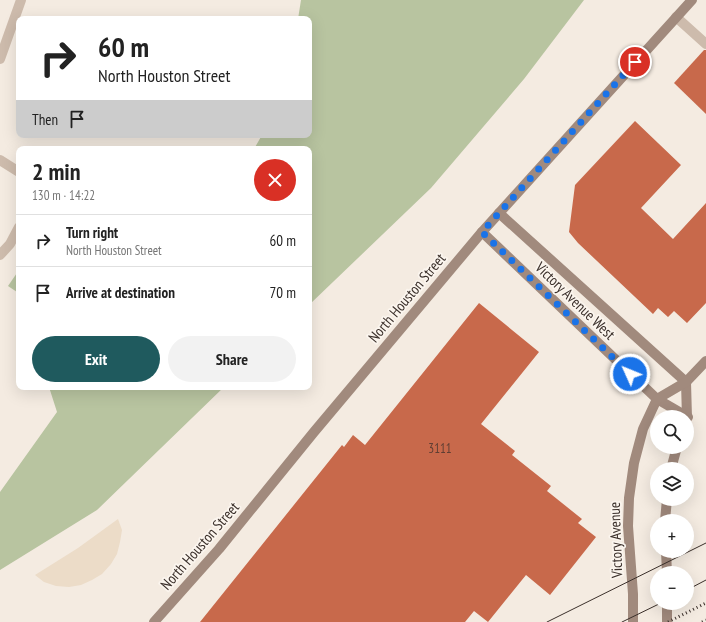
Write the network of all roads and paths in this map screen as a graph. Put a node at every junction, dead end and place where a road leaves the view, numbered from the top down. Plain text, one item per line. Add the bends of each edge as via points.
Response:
1 (20, 0) edge
2 (692, 0) edge
3 (676, 17) junction
4 (706, 44) edge
5 (0, 59) edge
6 (0, 160) edge
7 (16, 170) edge
8 (499, 213) junction
9 (482, 232) junction
10 (16, 233) edge
11 (0, 255) edge
12 (706, 361) edge
13 (686, 382) junction
14 (656, 399) junction
15 (675, 410) edge
16 (687, 410) edge
17 (667, 610) edge
18 (154, 622) edge
19 (633, 622) edge
20 (667, 622) edge

1 - 5 lane
2 - 3 main road, North Houston Street
3 - 4 lane
3 - 8 main road, North Houston Street
6 - 7 lane
8 - 9 main road, North Houston Street
8 - 13 main road, Victory Avenue West
9 - 14 main road, Victory Avenue West
9 - 18 main road, North Houston Street via 219,549
10 - 11 lane
12 - 13 main road
13 - 14 main road
13 - 16 main road
14 - 15 main road, Victory Avenue West
14 - 19 main road, Victory Avenue via 643,429 634,463 629,498
17 - 20 main road

